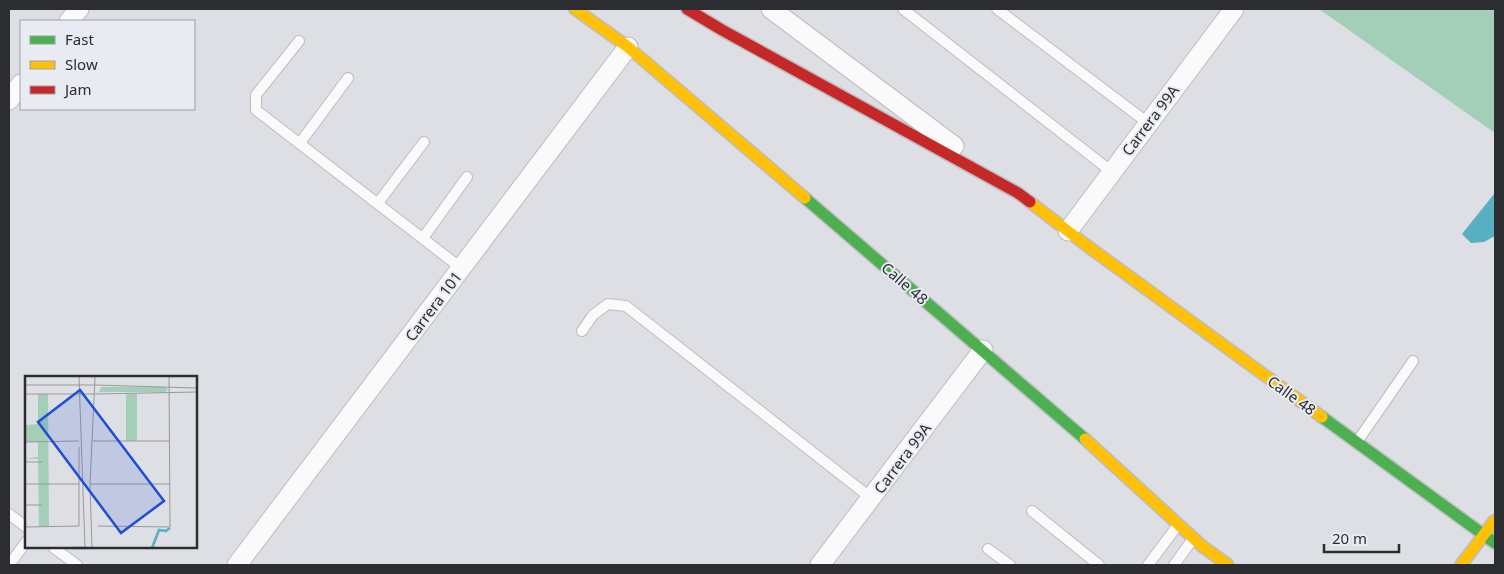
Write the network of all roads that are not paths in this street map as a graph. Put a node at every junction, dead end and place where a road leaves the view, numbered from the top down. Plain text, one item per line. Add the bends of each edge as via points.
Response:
1 (79, 9) edge
2 (575, 9) edge
3 (688, 9) edge
4 (771, 9) edge
5 (903, 9) edge
6 (997, 9) edge
7 (1234, 9) edge
8 (70, 20) edge
9 (298, 41) dead end
10 (628, 46) junction
11 (348, 78) dead end
12 (20, 85) edge
13 (9, 100) edge
14 (1148, 123) junction
15 (424, 142) dead end
16 (300, 143) junction
17 (1112, 172) junction
18 (468, 177) dead end
19 (1018, 193) junction
20 (378, 203) junction
21 (1068, 231) junction
22 (423, 238) junction
23 (461, 268) junction
24 (582, 331) dead end
25 (983, 350) junction
26 (1414, 361) dead end
27 (1357, 442) junction
28 (871, 498) junction
29 (1032, 511) dead end
30 (9, 514) edge
31 (1495, 520) edge
32 (1179, 525) junction
33 (25, 526) edge
34 (1484, 535) junction
35 (1194, 538) junction
36 (25, 543) edge
37 (1495, 543) edge
38 (55, 549) edge
39 (988, 549) dead end
40 (9, 565) edge
41 (77, 565) edge
42 (237, 565) edge
43 (820, 565) edge
44 (1010, 565) edge
45 (1100, 565) edge
46 (1148, 565) edge
47 (1174, 565) edge
48 (1226, 565) edge
49 (1461, 565) edge

1 - 8 street
2 - 10 main road, Calle 48
3 - 19 main road, Calle 48
4 - 19 street, Calle 48
5 - 17 lane
6 - 14 lane
7 - 14 street, Carrera 99A
9 - 16 lane via 256,95 256,110
10 - 23 street, Carrera 101
10 - 25 main road, Calle 48
11 - 16 lane
12 - 13 street
14 - 17 street, Carrera 99A
15 - 20 lane
16 - 20 lane
17 - 21 street, Carrera 99A
18 - 22 lane
19 - 21 main road, Calle 48
20 - 22 lane
21 - 27 main road, Calle 48
22 - 23 lane
23 - 42 street, Carrera 101
24 - 28 lane via 593,315 608,304 626,306
25 - 28 street, Carrera 99A
25 - 32 main road, Calle 48
26 - 27 lane
27 - 34 main road, Calle 48
28 - 43 street, Carrera 99A
29 - 45 lane
30 - 33 lane
31 - 34 main road
32 - 35 main road, Calle 48
32 - 46 lane
34 - 37 main road, Calle 48
34 - 49 main road
35 - 47 lane
35 - 48 main road, Calle 48
36 - 40 lane
38 - 41 lane
39 - 44 lane

